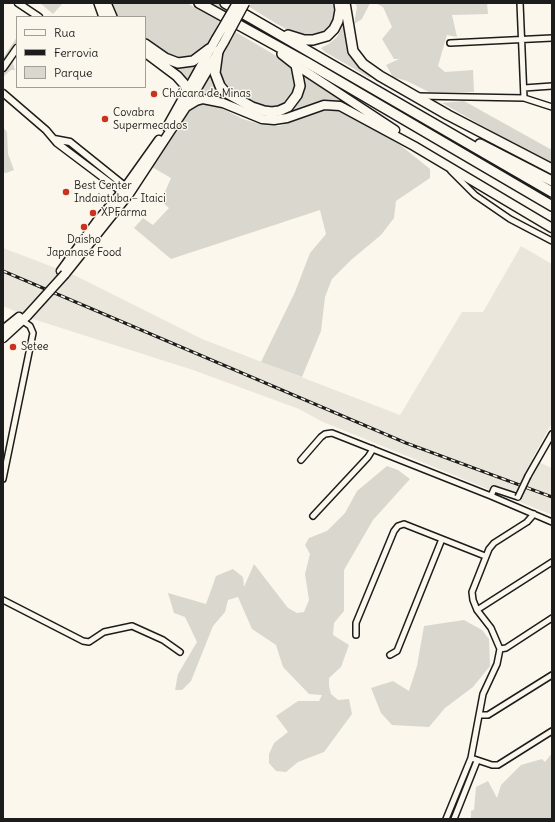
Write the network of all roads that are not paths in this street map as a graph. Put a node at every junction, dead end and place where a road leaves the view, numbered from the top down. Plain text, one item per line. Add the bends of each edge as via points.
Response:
1 (18, 3) edge
2 (99, 3) edge
3 (106, 3) edge
4 (225, 3) edge
5 (237, 3) edge
6 (245, 3) edge
7 (338, 3) edge
8 (345, 3) edge
9 (520, 3) edge
10 (201, 4) edge
11 (38, 16) edge
12 (104, 16) edge
13 (112, 16) edge
14 (271, 30) junction
15 (260, 37) junction
16 (552, 38) edge
17 (220, 40) junction
18 (521, 40) junction
19 (450, 43) dead end
20 (146, 45) edge
21 (16, 49) edge
22 (214, 50) junction
23 (146, 53) edge
24 (296, 65) junction
25 (3, 68) edge
26 (552, 86) edge
27 (524, 88) junction
28 (187, 92) junction
29 (3, 93) edge
30 (414, 96) junction
31 (524, 98) junction
32 (186, 107) junction
33 (552, 107) edge
34 (410, 110) junction
35 (52, 138) junction
36 (414, 146) junction
37 (75, 147) junction
38 (70, 153) junction
39 (446, 166) junction
40 (552, 169) edge
41 (109, 174) junction
42 (105, 180) junction
43 (552, 180) edge
44 (127, 189) junction
45 (552, 192) edge
46 (552, 206) edge
47 (120, 207) junction
48 (552, 228) edge
49 (552, 241) edge
50 (63, 272) junction
51 (23, 317) junction
52 (3, 330) edge
53 (3, 338) edge
54 (552, 434) edge
55 (373, 449) junction
56 (300, 460) dead end
57 (3, 479) edge
58 (491, 496) junction
59 (534, 514) junction
60 (313, 516) dead end
61 (552, 522) edge
62 (442, 539) junction
63 (485, 556) junction
64 (552, 562) edge
65 (3, 600) edge
66 (477, 610) junction
67 (552, 618) edge
68 (356, 635) dead end
69 (500, 650) junction
70 (180, 652) dead end
71 (390, 655) dead end
72 (552, 675) edge
73 (480, 715) junction
74 (552, 731) edge
75 (471, 758) junction
76 (477, 761) junction
77 (446, 819) edge
78 (454, 819) edge

1 - 11 street
2 - 12 highway
3 - 13 highway
4 - 14 highway
5 - 17 main road, bridge
6 - 17 main road, bridge
7 - 14 highway via 340,10 334,29 320,40 304,40
8 - 30 highway via 350,41 357,58 380,76
9 - 18 street
10 - 15 highway
14 - 34 highway
15 - 24 highway
15 - 46 highway
16 - 18 street
17 - 22 main road
18 - 19 street
18 - 27 street
20 - 22 highway via 165,58 178,62 193,61
21 - 25 street
22 - 24 highway via 215,73 220,86 237,100 264,111 279,111 294,101 300,86
22 - 28 main road
22 - 32 main road
23 - 28 highway via 177,76 185,85
24 - 36 main road via 405,137
26 - 27 street
27 - 31 street
28 - 44 main road
29 - 35 street
30 - 31 street
30 - 40 highway
31 - 33 street
32 - 36 main road via 196,101 211,100 250,115 274,120 330,104 350,110
32 - 44 main road via 150,164
34 - 43 highway
34 - 45 highway
35 - 37 street via 70,142
35 - 38 street
36 - 39 main road
37 - 38 street via 69,147
37 - 41 street
38 - 42 street
39 - 48 main road
39 - 49 street via 475,195 510,219
41 - 42 street
41 - 44 street
42 - 44 street
44 - 47 main road
44 - 47 main road
44 - 50 main road via 90,231
47 - 50 main road
50 - 51 main road
51 - 52 main road
51 - 53 main road
51 - 57 street via 32,329 32,338
54 - 58 street, bridge via 518,497 494,489
55 - 56 street via 332,433 325,434
55 - 58 street
55 - 60 street
58 - 59 street
59 - 61 street
59 - 63 street via 527,522 492,545
62 - 63 street
62 - 68 street via 404,524 398,526 356,622
62 - 71 street via 397,651
63 - 66 street via 472,595
64 - 66 street
65 - 70 street via 83,642 90,642 104,632 132,626 163,640
66 - 69 street via 494,632
67 - 69 street
69 - 73 street via 497,664 483,694
72 - 73 street via 488,715
73 - 75 street
74 - 76 street via 498,764
75 - 76 street
75 - 77 street
76 - 78 street

